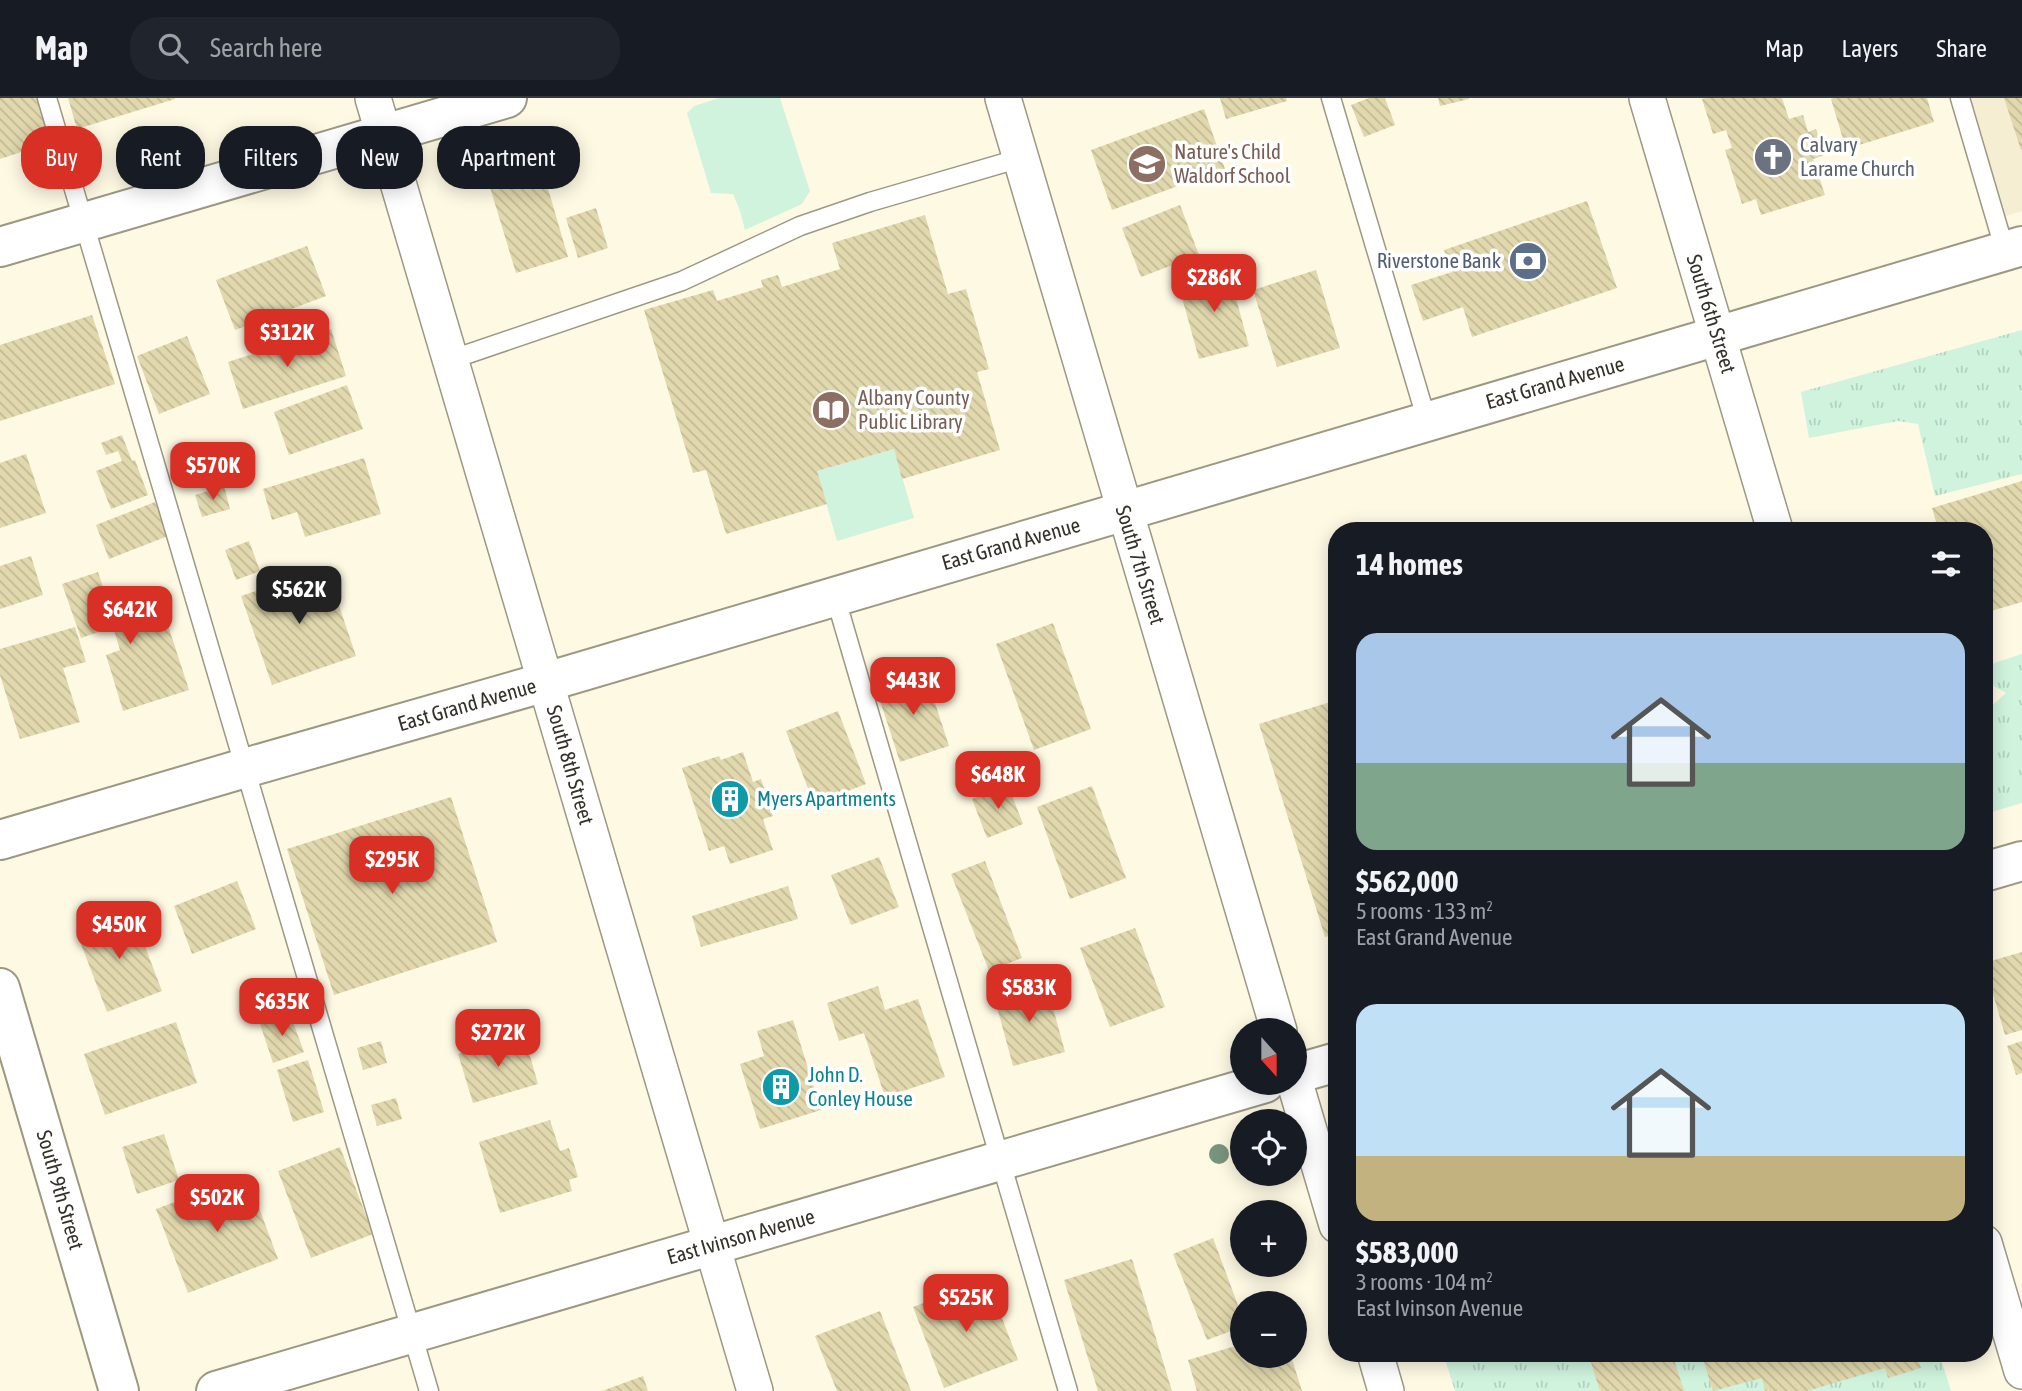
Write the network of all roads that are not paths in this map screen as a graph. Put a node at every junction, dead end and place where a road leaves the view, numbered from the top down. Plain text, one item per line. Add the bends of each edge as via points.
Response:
1 (47, 98) edge
2 (373, 98) edge
3 (507, 98) edge
4 (1003, 98) edge
5 (1331, 98) edge
6 (1647, 98) edge
7 (1960, 98) edge
8 (382, 126) edge
9 (411, 126) edge
10 (336, 148) edge
11 (1021, 158) junction
12 (400, 189) edge
13 (84, 222) junction
14 (0, 247) edge
15 (2014, 248) edge
16 (1717, 335) junction
17 (450, 360) junction
18 (1427, 421) junction
19 (1125, 511) junction
20 (1773, 522) edge
21 (835, 596) junction
22 (546, 682) junction
23 (245, 768) junction
24 (0, 840) edge
25 (2022, 861) edge
26 (1993, 869) edge
27 (0, 988) edge
28 (1275, 1018) edge
29 (11, 1065) edge
30 (1328, 1065) edge
31 (1307, 1071) edge
32 (1230, 1093) edge
33 (1299, 1096) edge
34 (1000, 1161) junction
35 (1328, 1195) edge
36 (712, 1245) junction
37 (1993, 1273) edge
38 (412, 1334) junction
39 (1378, 1362) edge
40 (2022, 1371) edge
41 (119, 1391) edge
42 (216, 1391) edge
43 (429, 1391) edge
44 (754, 1391) edge
45 (1068, 1391) edge
46 (1386, 1391) edge

1 - 13 lane
2 - 8 street, South 8th Street
3 - 9 main road
4 - 11 street, South 7th Street
5 - 18 lane
6 - 16 street, South 6th Street
7 - 15 lane
10 - 13 main road
11 - 17 lane via 800,226 682,281
11 - 19 street, South 7th Street
12 - 17 street, South 8th Street
13 - 14 main road
13 - 23 lane
15 - 16 main road, East Grand Avenue
16 - 18 main road, East Grand Avenue
16 - 20 street, South 6th Street
17 - 22 street, South 8th Street
18 - 19 main road, East Grand Avenue
19 - 21 main road, East Grand Avenue
19 - 28 street, South 7th Street
21 - 22 main road, East Grand Avenue
21 - 34 lane
22 - 23 main road, East Grand Avenue
22 - 36 street, South 8th Street
23 - 24 main road, East Grand Avenue
23 - 38 lane
25 - 26 main road
27 - 29 main road, South 9th Street
29 - 41 main road, South 9th Street
30 - 31 main road
32 - 34 main road, East Ivinson Avenue
33 - 35 street
34 - 36 main road, East Ivinson Avenue
34 - 45 lane
36 - 38 main road, East Ivinson Avenue
36 - 44 street, South 8th Street
37 - 40 street
38 - 42 main road, East Ivinson Avenue
38 - 43 lane
39 - 46 street

